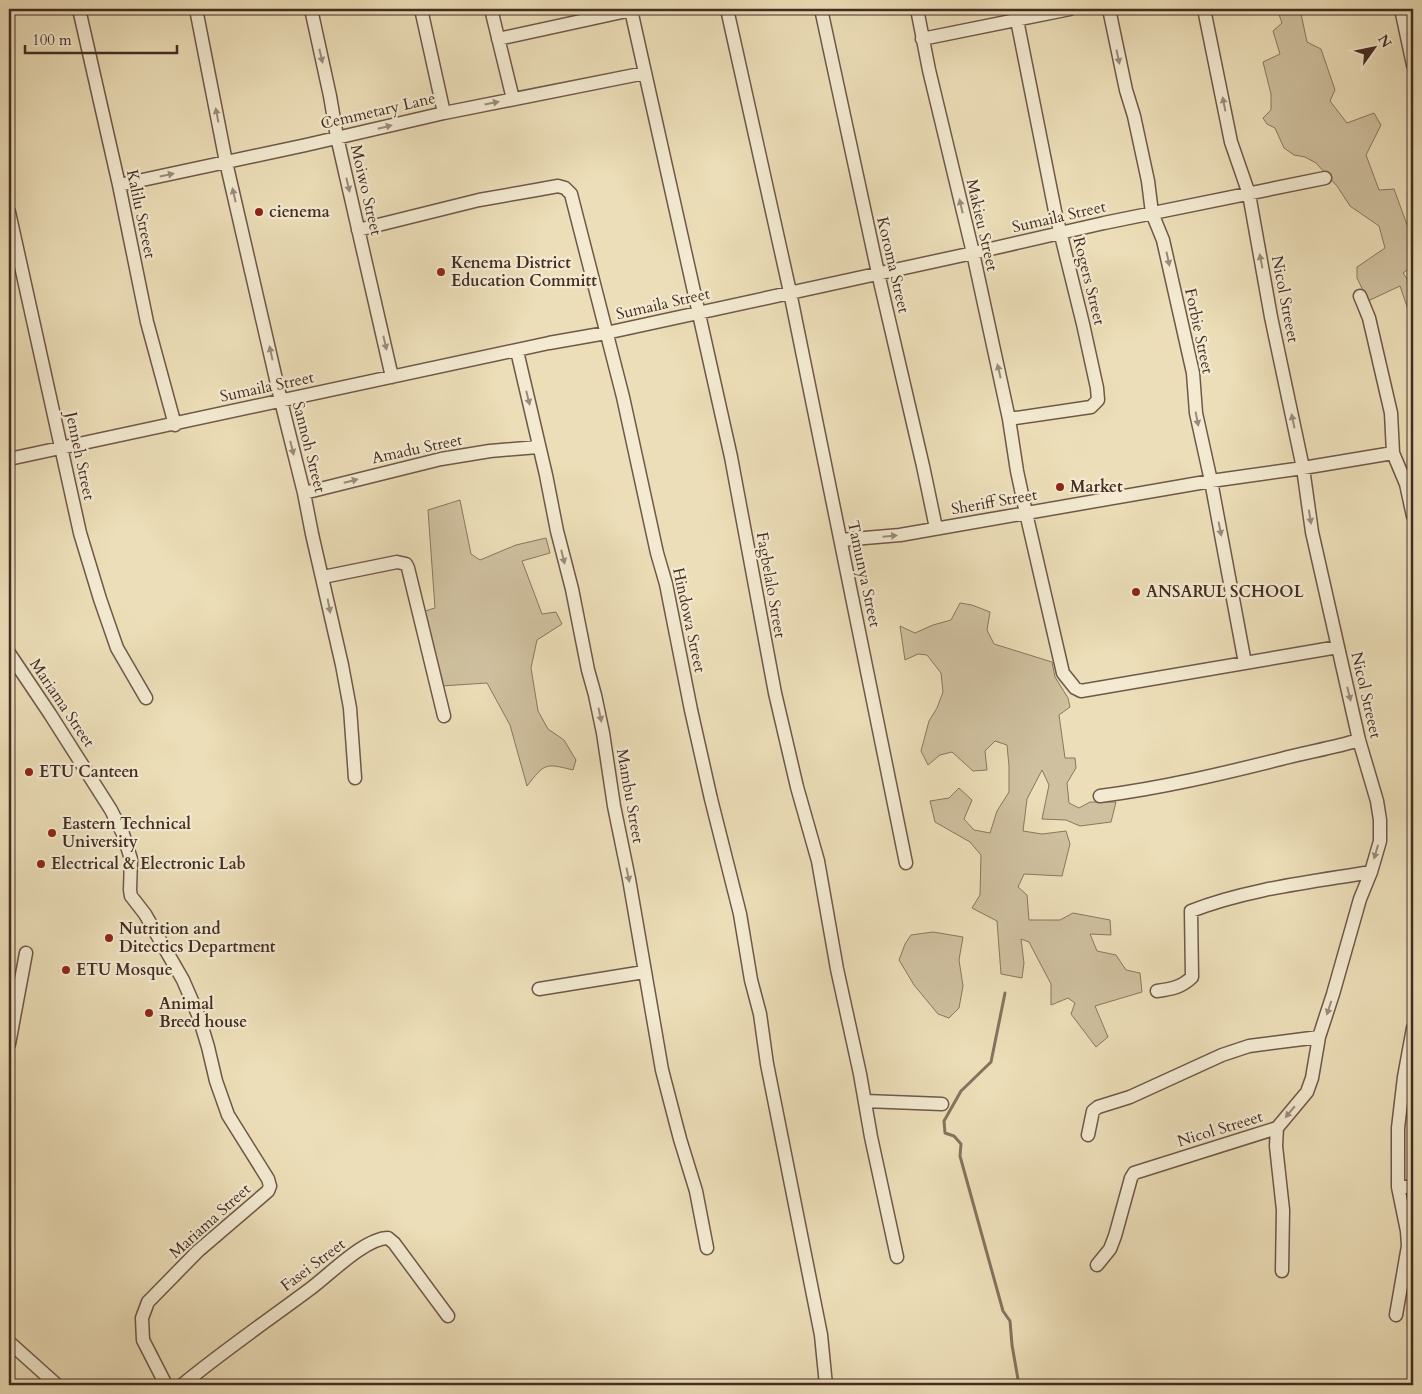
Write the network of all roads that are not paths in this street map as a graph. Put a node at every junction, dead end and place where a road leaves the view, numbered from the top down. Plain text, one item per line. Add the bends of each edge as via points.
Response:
1 (78, 9) edge
2 (196, 9) edge
3 (310, 9) edge
4 (421, 9) edge
5 (491, 9) edge
6 (634, 9) edge
7 (727, 9) edge
8 (821, 9) edge
9 (917, 9) edge
10 (1070, 9) edge
11 (1109, 9) edge
12 (1204, 9) edge
13 (1401, 9) edge
14 (1017, 20) junction
15 (498, 39) junction
16 (922, 39) junction
17 (1413, 65) edge
18 (645, 73) junction
19 (513, 99) junction
20 (444, 112) junction
21 (337, 137) junction
22 (226, 162) junction
23 (1325, 178) dead end
24 (119, 185) junction
25 (1249, 194) junction
26 (9, 212) edge
27 (1152, 213) junction
28 (358, 230) junction
29 (1060, 232) junction
30 (973, 254) junction
31 (878, 273) junction
32 (790, 292) junction
33 (1360, 296) dead end
34 (699, 313) junction
35 (606, 333) junction
36 (517, 351) junction
37 (392, 377) junction
38 (281, 401) junction
39 (1009, 418) junction
40 (175, 425) junction
41 (538, 447) junction
42 (61, 448) junction
43 (1393, 453) junction
44 (9, 459) edge
45 (1303, 468) junction
46 (1211, 481) junction
47 (304, 493) junction
48 (1026, 513) junction
49 (1413, 516) edge
50 (936, 528) junction
51 (841, 540) junction
52 (323, 577) junction
53 (1338, 647) junction
54 (9, 654) edge
55 (1245, 663) junction
56 (146, 698) dead end
57 (444, 716) dead end
58 (1359, 740) junction
59 (355, 778) dead end
60 (1100, 796) dead end
61 (906, 863) dead end
62 (1370, 872) junction
63 (26, 953) dead end
64 (644, 972) junction
65 (539, 989) dead end
66 (1157, 991) dead end
67 (1413, 1028) edge
68 (1319, 1037) junction
69 (9, 1044) edge
70 (865, 1101) junction
71 (942, 1104) dead end
72 (1277, 1128) junction
73 (1088, 1135) dead end
74 (1398, 1187) junction
75 (1413, 1187) edge
76 (707, 1248) dead end
77 (896, 1256) dead end
78 (1097, 1265) dead end
79 (1282, 1271) dead end
80 (1396, 1315) dead end
81 (448, 1316) dead end
82 (9, 1342) edge
83 (826, 1380) edge
84 (57, 1385) edge
85 (166, 1385) edge
86 (182, 1385) edge

1 - 24 street, Kalilu Streeet
22 -> 2 street, Sannoh Street
3 -> 21 street, Moiwo Street
4 - 20 street
5 - 15 street
6 - 15 street
6 - 18 street, Fagbelalo Street
7 - 32 street, Tamunya Street
8 - 31 street, Koroma Street
9 - 16 street, Makieu Street
10 - 14 street
11 -> 27 street, Forbie Street
25 -> 12 street, Nicol Streeet via 1231,142
13 - 17 street
14 - 16 street
14 - 29 street, Rogers Street
15 - 19 street
30 -> 16 street, Makieu Street
18 - 19 street, Cemmetary Lane
18 - 34 street, Fagbelalo Street
20 -> 19 street, Cemmetary Lane
21 -> 20 street, Cemmetary Lane
21 - 22 street, Cemmetary Lane
21 -> 28 street, Moiwo Street
24 -> 22 street, Cemmetary Lane
38 -> 22 street, Sannoh Street
23 - 25 street, Sumaila Street
24 - 40 street, Kalilu Streeet via 147,322
25 - 27 street, Sumaila Street
45 -> 25 street, Nicol Streeet
26 - 42 street, Jenneh Street
27 - 29 street, Sumaila Street
27 -> 46 street, Forbie Street via 1164,240 1193,373 1196,413
28 - 35 street, Hindowa Street via 479,200 558,186 565,188 574,202
28 -> 37 street, Moiwo Street
29 - 30 street, Sumaila Street
29 - 39 street, Rogers Street via 1098,400 1091,407
30 - 31 street, Sumaila Street
39 -> 30 street, Makieu Street
31 - 32 street, Sumaila Street
31 - 50 street, Koroma Street
32 - 34 street, Sumaila Street
32 - 51 street, Tamunya Street
33 - 43 street via 1369,318 1391,413
34 - 35 street, Sumaila Street
34 - 70 street, Fagbelalo Street via 731,457 775,693 818,861
35 - 36 street, Sumaila Street
35 - 83 street, Hindowa Street via 666,584 717,827 740,914 821,1335
36 - 37 street, Sumaila Street
36 -> 41 street, Mambu Street
37 - 38 street, Sumaila Street
38 - 40 street, Sumaila Street
38 -> 47 street, Sannoh Street
39 - 48 street, Makieu Street
40 - 42 street, Sumaila Street
47 -> 41 street, Amadu Street via 441,460
41 -> 64 street, Mambu Street via 601,724
42 - 44 street, Sumaila Street
42 - 56 street, Jenneh Street via 80,533 100,599 117,648
43 - 45 street, Sheriff Street
43 - 49 street via 1406,484
45 - 46 street, Sheriff Street
45 -> 53 street, Nicol Streeet via 1312,532
46 - 48 street, Sheriff Street
46 -> 55 street, Forbie Street
47 - 52 street, Sannoh Street
48 - 50 street, Sheriff Street
48 - 55 street, Makieu Street via 1063,673 1075,688 1081,691
51 -> 50 street, Sheriff Street
51 - 61 street, Tamunya Street
52 - 57 street via 397,562 406,564
52 -> 59 street, Sannoh Street via 350,708
53 - 55 street, Makieu Street
53 -> 58 street, Nicol Streeet
54 - 85 street, Mariama Street via 60,728 123,834 129,853 131,896 183,980 199,1017 228,1115 270,1186 198,1251 148,1302 142,1318 143,1340
58 - 60 street via 1206,778
58 -> 62 street, Nicol Streeet via 1380,820 1380,841
62 - 66 street via 1235,897 1191,911 1192,977 1176,988
62 -> 68 street, Nicol Streeet
63 - 69 street
64 - 65 street
64 - 76 street, Mambu Street via 662,1070 696,1191
67 - 74 street via 1400,1107
68 -> 72 street, Nicol Streeet via 1310,1086
68 - 73 street via 1249,1046 1130,1097 1098,1107 1093,1111
70 - 71 street
70 - 77 street, Fagbelalo Street
72 - 78 street, Nicol Streeet via 1134,1173 1110,1249
72 - 79 street via 1283,1210
74 - 75 street
74 - 80 street via 1408,1246
81 - 86 street, Fasei Street via 394,1243 388,1238 381,1238 349,1257
82 - 84 street

